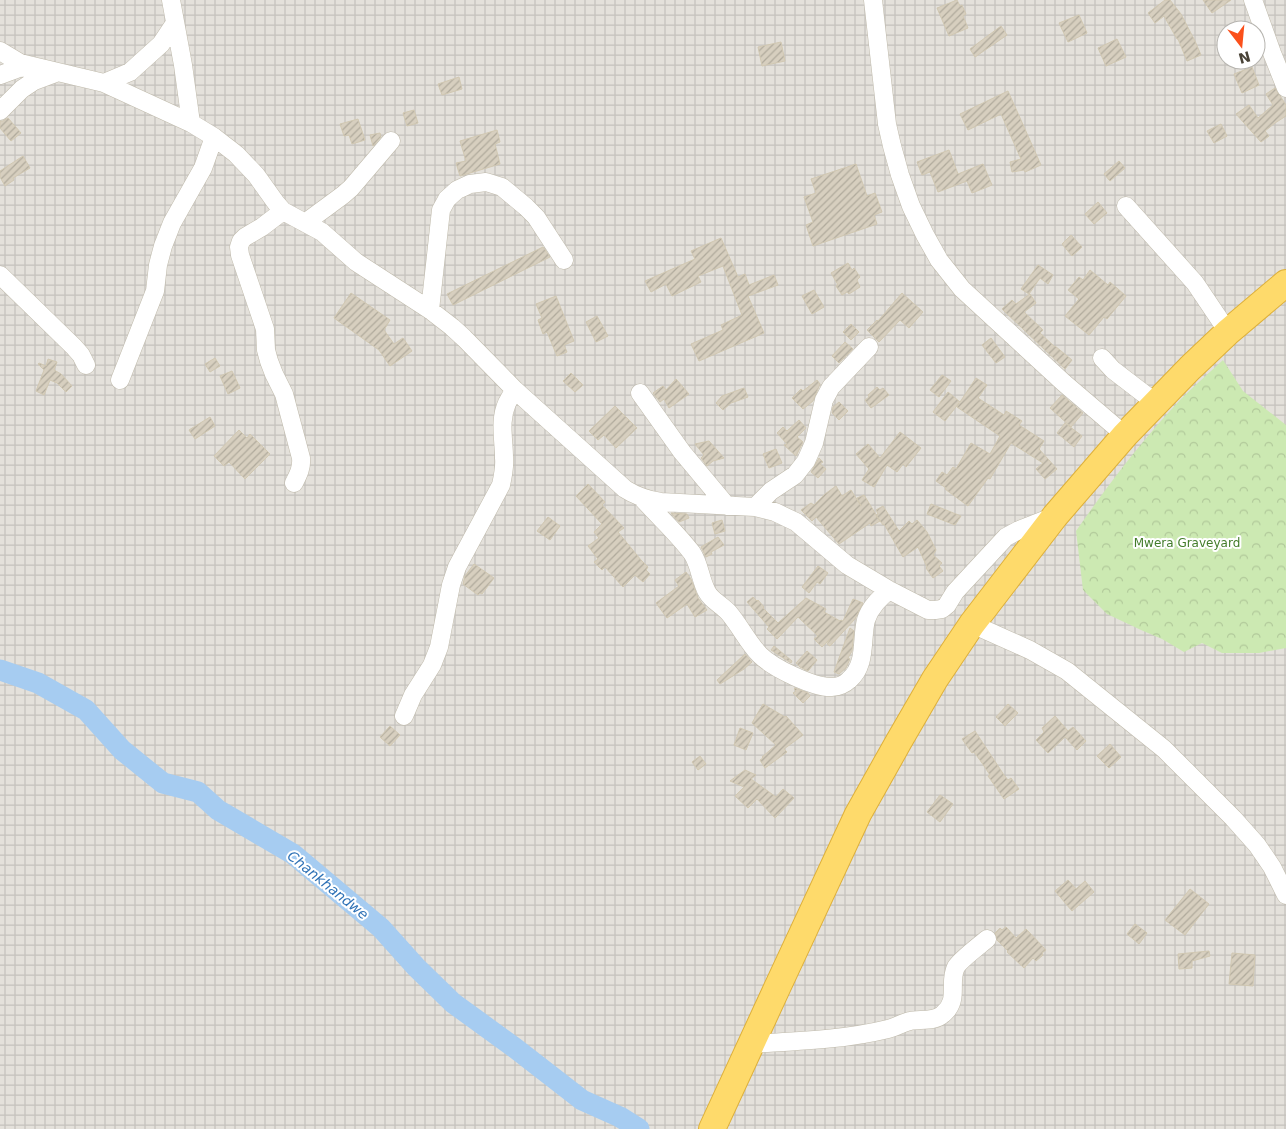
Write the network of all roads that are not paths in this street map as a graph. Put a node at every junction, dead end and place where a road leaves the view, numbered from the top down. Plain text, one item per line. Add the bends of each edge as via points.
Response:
1 (171, 0) edge
2 (872, 0) edge
3 (1253, 0) edge
4 (176, 23) junction
5 (0, 51) edge
6 (33, 67) junction
7 (58, 72) junction
8 (0, 75) edge
9 (104, 83) junction
10 (1286, 88) edge
11 (0, 111) edge
12 (191, 123) junction
13 (214, 136) junction
14 (390, 141) dead end
15 (1126, 206) dead end
16 (282, 211) junction
17 (305, 223) junction
18 (564, 260) dead end
19 (0, 275) edge
20 (1286, 283) edge
21 (430, 310) junction
22 (1228, 332) junction
23 (869, 347) dead end
24 (1102, 358) dead end
25 (86, 365) dead end
26 (120, 380) dead end
27 (515, 390) junction
28 (640, 392) dead end
29 (1156, 403) junction
30 (1125, 435) junction
31 (294, 483) dead end
32 (640, 497) junction
33 (727, 506) junction
34 (755, 507) junction
35 (1055, 516) junction
36 (889, 590) junction
37 (972, 624) junction
38 (404, 716) dead end
39 (1286, 895) edge
40 (987, 939) dead end
41 (751, 1044) junction
42 (712, 1129) edge

1 - 4 street
2 - 30 street via 892,146 911,206 939,260 962,289
3 - 10 street
4 - 9 street via 161,44 130,72
4 - 12 street
5 - 6 street
6 - 7 street
6 - 8 street
7 - 9 street
7 - 11 street via 22,88
9 - 12 street
12 - 13 street
13 - 16 street via 256,174
13 - 26 street via 202,168 163,246 155,291
14 - 17 street via 343,196
15 - 22 street via 1195,283
16 - 17 street
16 - 31 street via 241,241 239,247 265,330 269,362 284,394 301,458 301,469
17 - 21 street via 322,232 356,262
18 - 21 street via 536,217 502,187 486,182 470,184 457,190 441,210
19 - 25 street via 74,347
20 - 22 highway
21 - 27 street via 464,338
22 - 29 highway
23 - 34 street via 824,400 814,443 806,461 796,475 771,490
24 - 29 street
27 - 32 street via 625,489
27 - 38 street via 503,417 501,485 457,567 439,646
28 - 33 street via 682,452
29 - 30 highway
30 - 35 highway
32 - 33 street via 661,502
32 - 36 street via 686,546 698,564 708,594 730,615 759,654 771,665 812,683 840,686 855,674 862,655 866,620 876,602
33 - 34 street
34 - 36 street via 796,522 847,565
35 - 36 street via 1006,537 942,609 928,610
35 - 37 highway
37 - 39 street via 1067,671 1164,749 1257,845
37 - 41 highway via 935,679 858,814
40 - 41 street via 956,966 951,1004 937,1018 918,1019 888,1029 827,1039
41 - 42 highway

